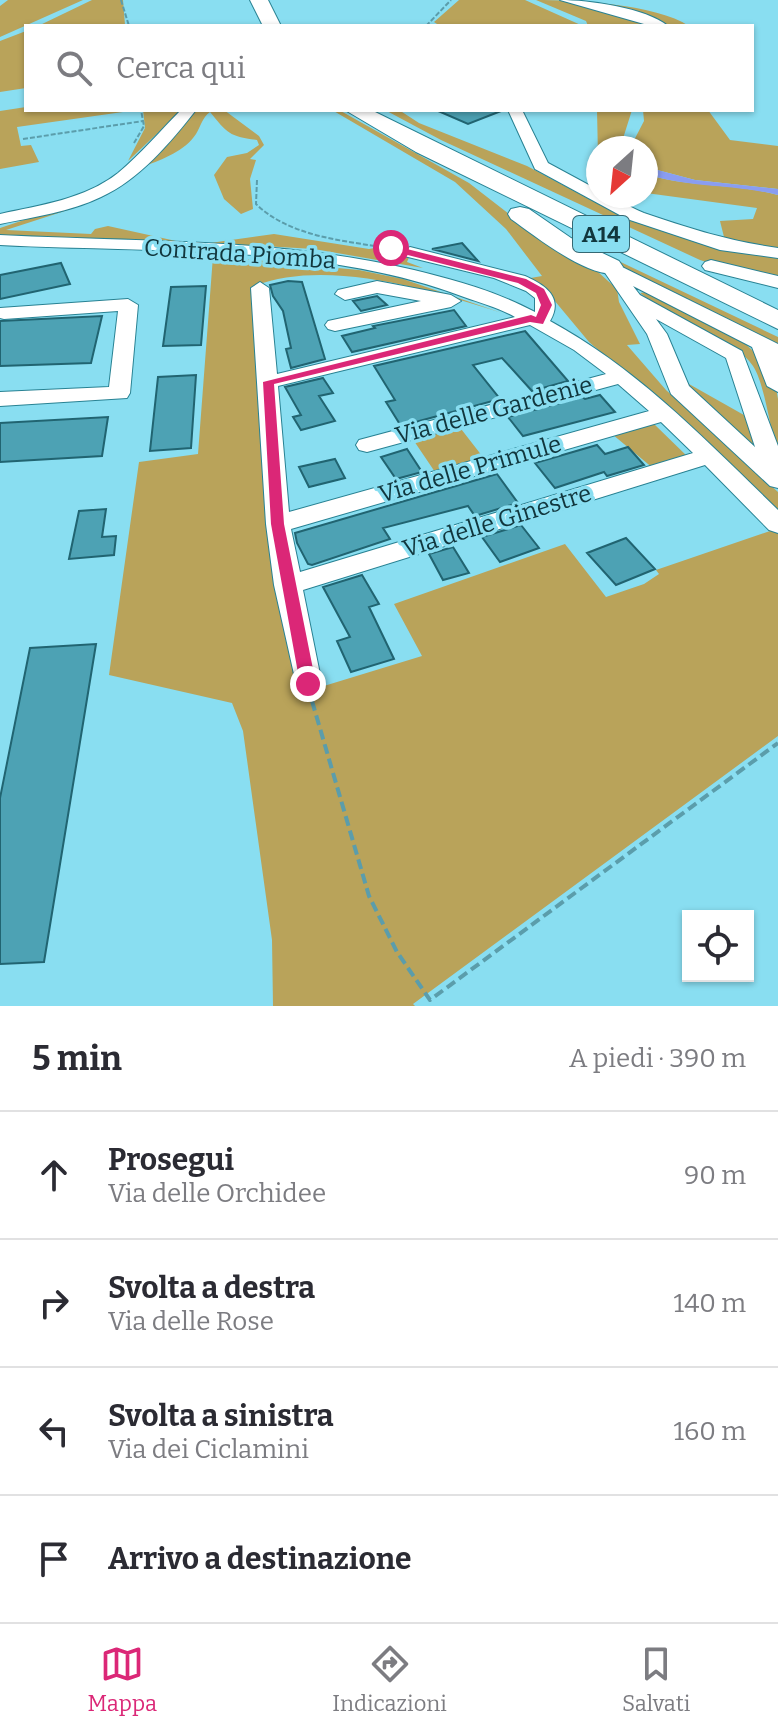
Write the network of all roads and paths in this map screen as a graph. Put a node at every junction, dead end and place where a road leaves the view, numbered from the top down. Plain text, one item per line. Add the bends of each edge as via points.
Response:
1 (121, 0) edge
2 (246, 0) edge
3 (259, 0) edge
4 (451, 0) edge
5 (566, 0) edge
6 (128, 24) edge
7 (257, 24) edge
8 (271, 24) edge
9 (428, 24) edge
10 (657, 24) edge
11 (141, 112) edge
12 (187, 112) edge
13 (359, 112) edge
14 (378, 112) edge
15 (516, 112) edge
16 (143, 121) junction
17 (23, 139) dead end
18 (424, 147) junction
19 (134, 166) junction
20 (257, 180) dead end
21 (545, 196) junction
22 (0, 219) edge
23 (0, 240) edge
24 (410, 252) joint
25 (778, 253) edge
26 (711, 266) joint
27 (610, 267) junction
28 (775, 282) edge
29 (260, 288) dead end
30 (345, 294) dead end
31 (451, 301) junction
32 (638, 305) junction
33 (778, 309) edge
34 (4, 313) dead end
35 (529, 321) junction
36 (778, 321) edge
37 (335, 325) dead end
38 (769, 348) edge
39 (622, 376) junction
40 (268, 382) junction
41 (778, 386) edge
42 (0, 399) edge
43 (663, 414) junction
44 (367, 445) dead end
45 (707, 456) junction
46 (778, 480) edge
47 (278, 524) junction
48 (778, 524) edge
49 (287, 585) junction
50 (308, 684) joint
51 (778, 743) edge

1 - 6 path
2 - 7 highway
3 - 8 highway
4 - 9 path
5 - 10 street
11 - 16 path
12 - 19 street
13 - 18 highway, A14
14 - 21 highway, A14
15 - 25 street via 541,166 633,215 726,246
16 - 17 path
16 - 19 path via 125,162
18 - 27 highway via 424,153 475,180 562,243
18 - 36 highway, A14
19 - 22 street via 86,196
20 - 24 path via 256,204 276,219
21 - 26 highway via 566,200
21 - 33 highway, A14
23 - 35 street, Contrada Piomba via 303,256 362,264 486,297
24 - 35 street via 533,286 547,305
26 - 28 street
27 - 32 street
27 - 38 street
29 - 40 street
30 - 31 street via 377,287
31 - 35 street
31 - 37 street
32 - 46 street via 657,334 679,389
32 - 46 street via 735,355
34 - 42 street via 128,305 119,393
35 - 39 street, Contrada Piomba via 580,345
35 - 40 street
38 - 41 street
39 - 43 street, Contrada Piomba
39 - 44 street, Via delle Gardenie
40 - 47 street
43 - 45 street, Contrada Piomba
43 - 47 street, Via delle Primule
45 - 48 street, Contrada Piomba
45 - 49 street, Via delle Ginestre
47 - 49 street
49 - 50 street
50 - 51 path via 369,896 397,952 430,1000

